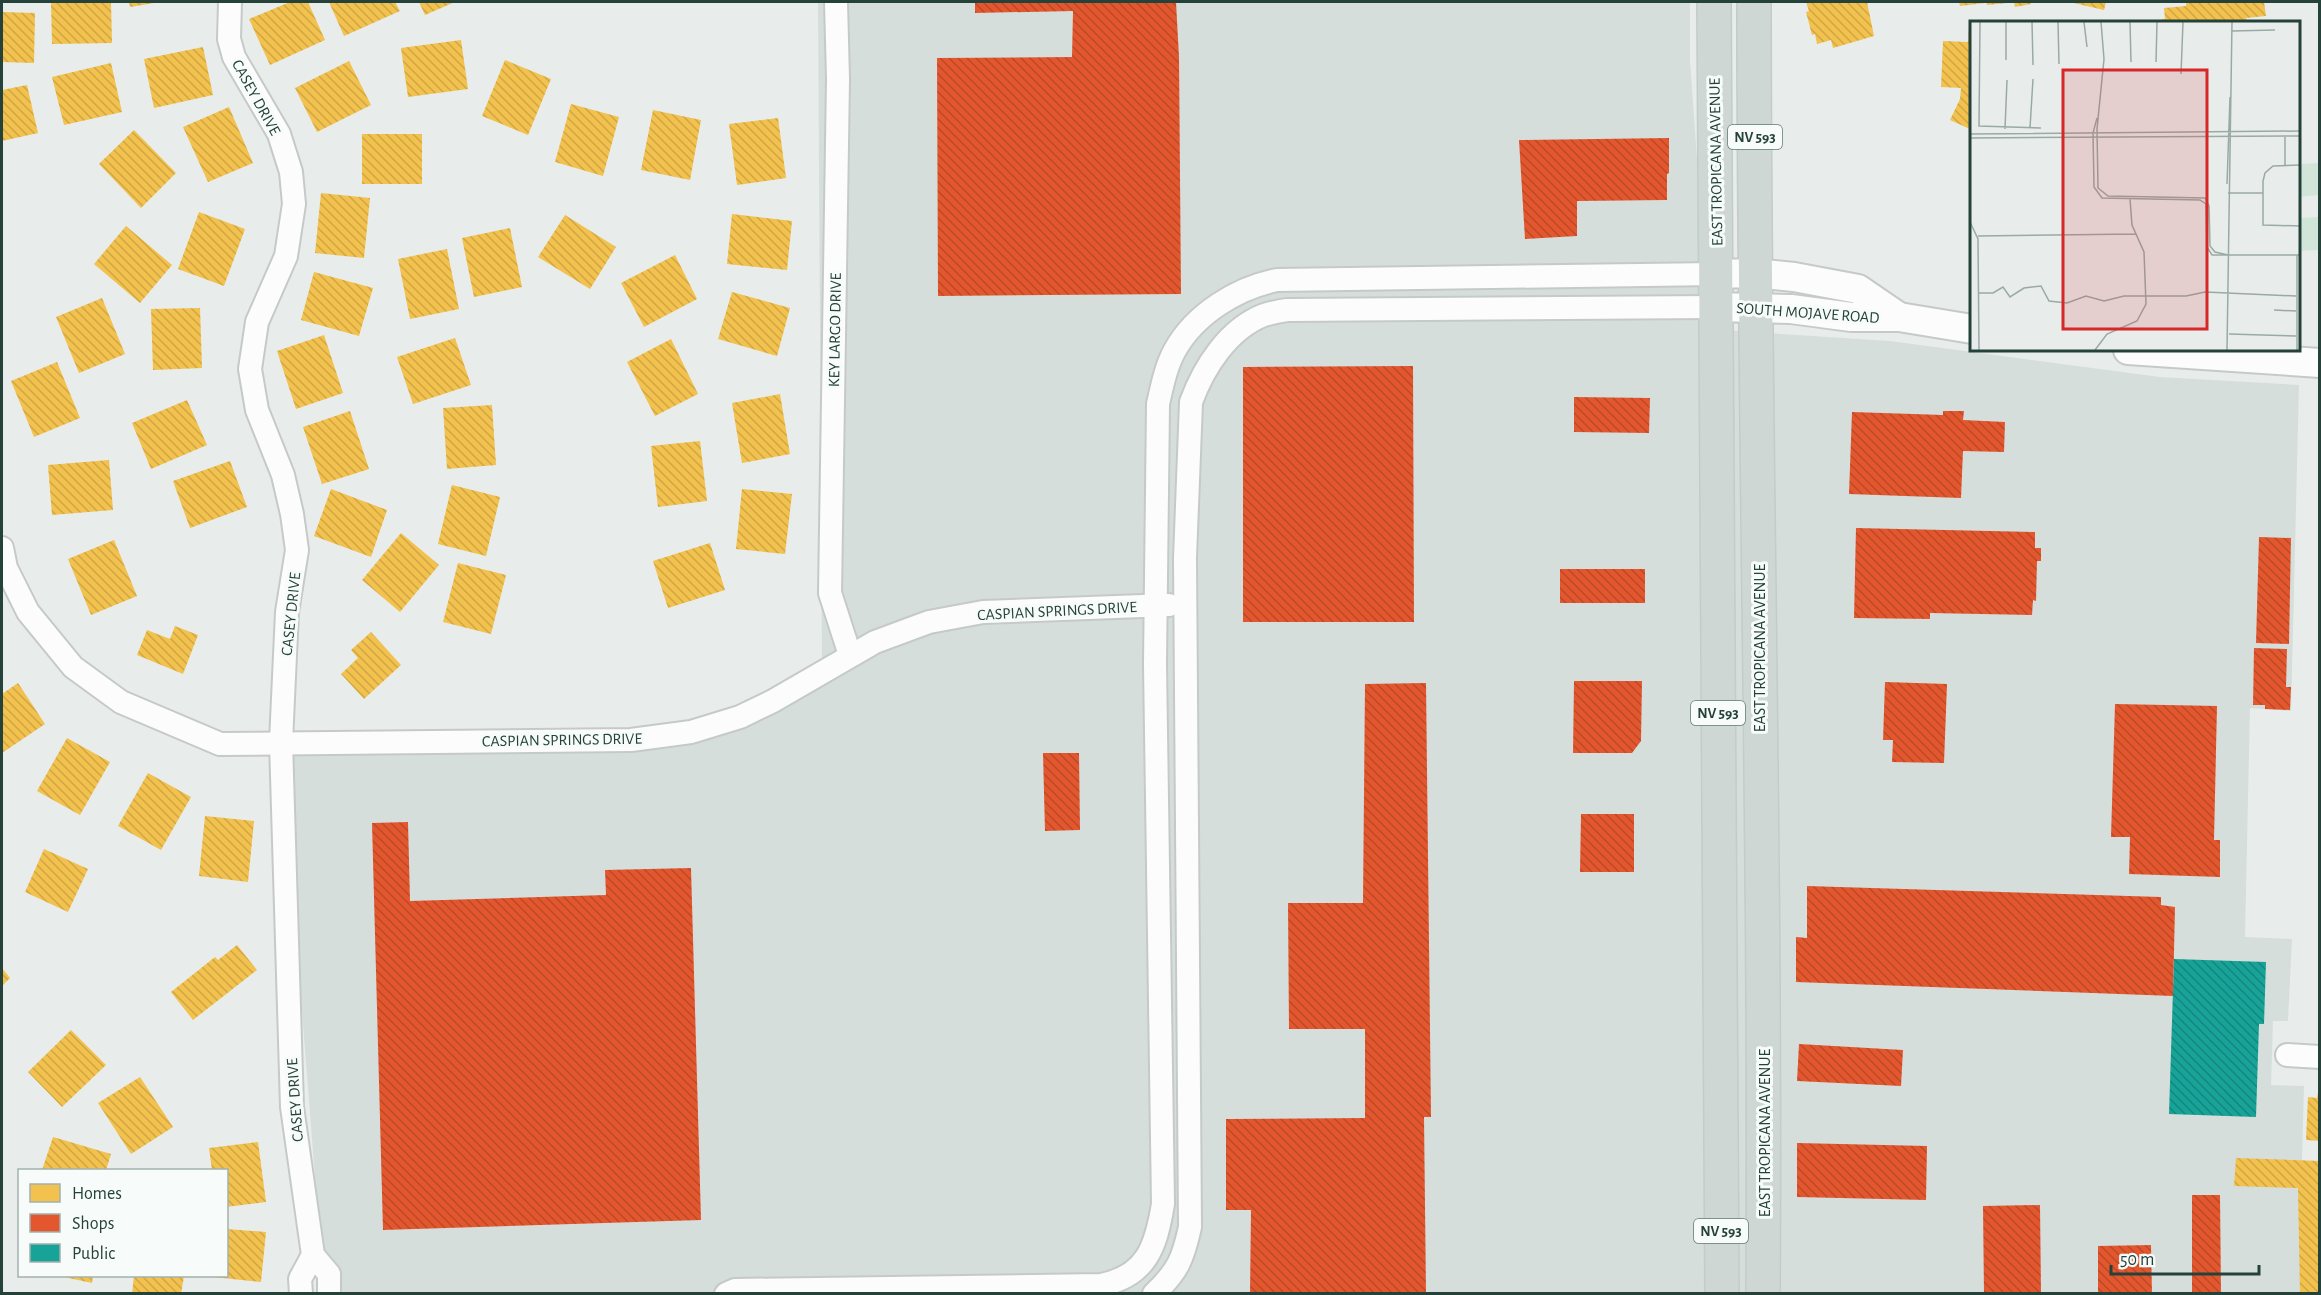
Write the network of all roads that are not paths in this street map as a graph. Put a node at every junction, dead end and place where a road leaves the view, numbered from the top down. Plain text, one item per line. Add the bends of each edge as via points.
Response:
1 (230, 2) edge
2 (836, 2) edge
3 (1714, 2) edge
4 (1754, 2) edge
5 (1755, 273) junction
6 (1716, 274) junction
7 (1716, 307) junction
8 (1755, 308) junction
9 (1899, 317) junction
10 (1970, 328) edge
11 (2143, 351) edge
12 (2319, 363) edge
13 (2, 548) edge
14 (1155, 605) junction
15 (1186, 605) junction
16 (850, 655) junction
17 (1718, 671) junction
18 (281, 742) junction
19 (1761, 864) junction
20 (2287, 1056) dead end
21 (2319, 1057) edge
22 (312, 1255) junction
23 (301, 1293) edge
24 (329, 1293) edge
25 (726, 1293) edge
26 (1155, 1293) edge
27 (1722, 1293) edge
28 (1763, 1293) edge

1 - 18 street, CASEY DRIVE via 229,39 234,57 279,134 291,172 294,204 286,256 257,322 250,369 257,410 283,475 297,550 287,612
2 - 16 street, KEY LARGO DRIVE via 830,593
3 - 6 main road, EAST TROPICANA AVENUE / NV 593
4 - 5 main road, EAST TROPICANA AVENUE / NV 593
5 - 6 street, SOUTH MOJAVE ROAD
5 - 8 main road, EAST TROPICANA AVENUE / NV 593
5 - 9 street, SOUTH MOJAVE ROAD via 1858,289
6 - 7 main road, EAST TROPICANA AVENUE / NV 593
6 - 14 street via 1277,280 1257,284 1217,304 1175,349 1158,404
7 - 8 street, SOUTH MOJAVE ROAD
7 - 15 street via 1343,308 1264,315 1236,332 1215,356 1191,402
7 - 17 main road, EAST TROPICANA AVENUE / NV 593
8 - 9 street, SOUTH MOJAVE ROAD
8 - 19 main road, EAST TROPICANA AVENUE / NV 593
9 - 10 street, SOUTH MOJAVE ROAD
11 - 12 street
13 - 18 street, CASPIAN SPRINGS DRIVE via 6,568 28,612 73,667 121,702 220,744
14 - 15 street, CASPIAN SPRINGS DRIVE
14 - 16 street, CASPIAN SPRINGS DRIVE via 982,612 929,622
14 - 25 street via 1162,1204 1153,1249 1137,1271 1101,1285
15 - 26 street via 1190,1227 1185,1252 1173,1276
16 - 18 street, CASPIAN SPRINGS DRIVE via 773,702 691,732 631,740
17 - 19 main road via 1732,690 1743,835 1749,853
17 - 27 main road, EAST TROPICANA AVENUE / NV 593
18 - 22 street, CASEY DRIVE via 292,1107
19 - 28 main road, EAST TROPICANA AVENUE / NV 593
20 - 21 street
22 - 23 street via 300,1279
22 - 24 street, CASEY DRIVE via 329,1274

